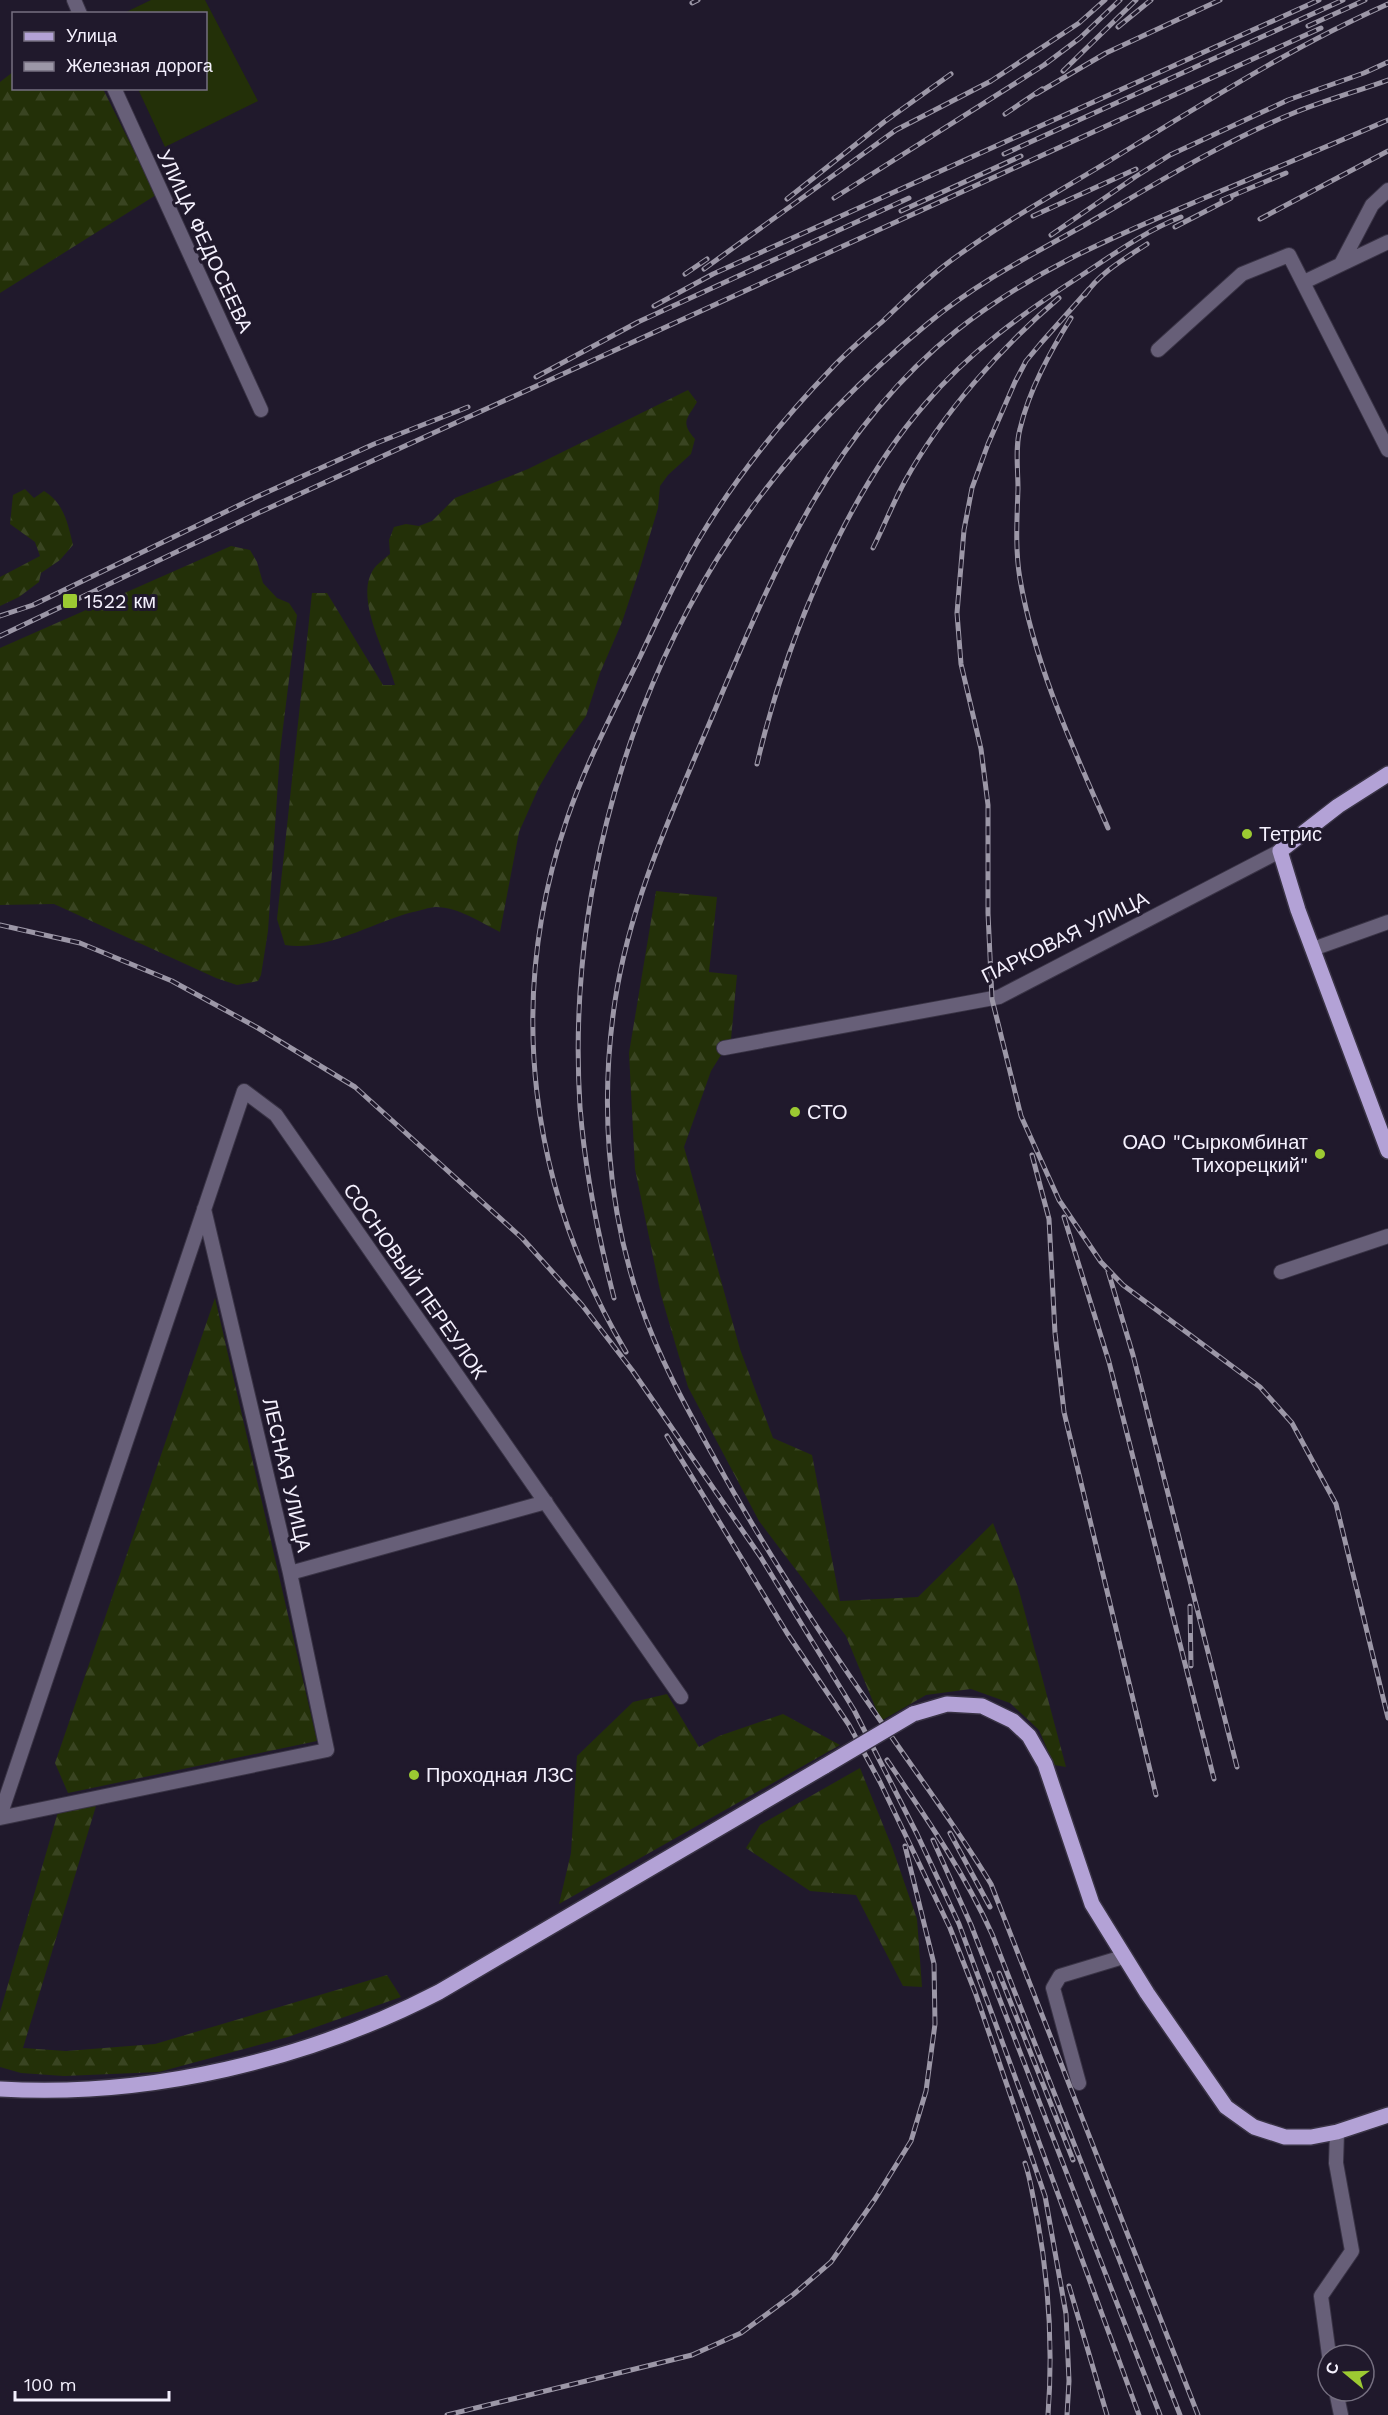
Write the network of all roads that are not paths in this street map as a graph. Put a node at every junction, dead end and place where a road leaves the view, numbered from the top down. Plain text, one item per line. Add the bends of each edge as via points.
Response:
1 (115, 90) edge
2 (1388, 190) edge
3 (1388, 242) edge
4 (1341, 264) junction
5 (1304, 282) junction
6 (1158, 350) dead end
7 (261, 410) dead end
8 (1388, 450) edge
9 (1388, 774) edge
10 (1280, 851) junction
11 (1388, 922) edge
12 (1313, 950) junction
13 (724, 1048) dead end
14 (1388, 1151) edge
15 (204, 1209) junction
16 (1388, 1236) edge
17 (1281, 1272) dead end
18 (546, 1502) junction
19 (290, 1573) junction
20 (681, 1697) dead end
21 (0, 1817) edge
22 (1123, 1957) junction
23 (1079, 2084) dead end
24 (0, 2089) edge
25 (1388, 2115) edge
26 (1337, 2132) junction
27 (1327, 2343) edge

1 - 7 street, УЛИЦА ФЕДОСЕЕВА
2 - 4 street via 1372,206
3 - 4 street
4 - 5 street
5 - 6 street via 1289,255 1242,274
5 - 8 street
9 - 10 main road, ПАРКОВАЯ УЛИЦА
10 - 12 main road
10 - 13 street, ПАРКОВАЯ УЛИЦА via 999,997
11 - 12 street
12 - 14 main road
15 - 18 street, СОСНОВЫЙ ПЕРЕУЛОК via 244,1091 276,1115
15 - 19 street, ЛЕСНАЯ УЛИЦА
15 - 21 street
16 - 17 street
18 - 19 street
18 - 20 street, СОСНОВЫЙ ПЕРЕУЛОК
19 - 21 street, ЛЕСНАЯ УЛИЦА via 327,1750
22 - 23 street via 1060,1976 1053,1988
22 - 24 main road, bridge via 1092,1904 1045,1764 1029,1736 1013,1721 982,1706 947,1704 913,1714 439,1992 369,2025 228,2069 132,2085
22 - 26 main road via 1218,2096 1237,2116 1254,2127 1285,2137 1311,2138
25 - 26 main road
26 - 27 street via 1336,2163 1352,2251 1321,2296

